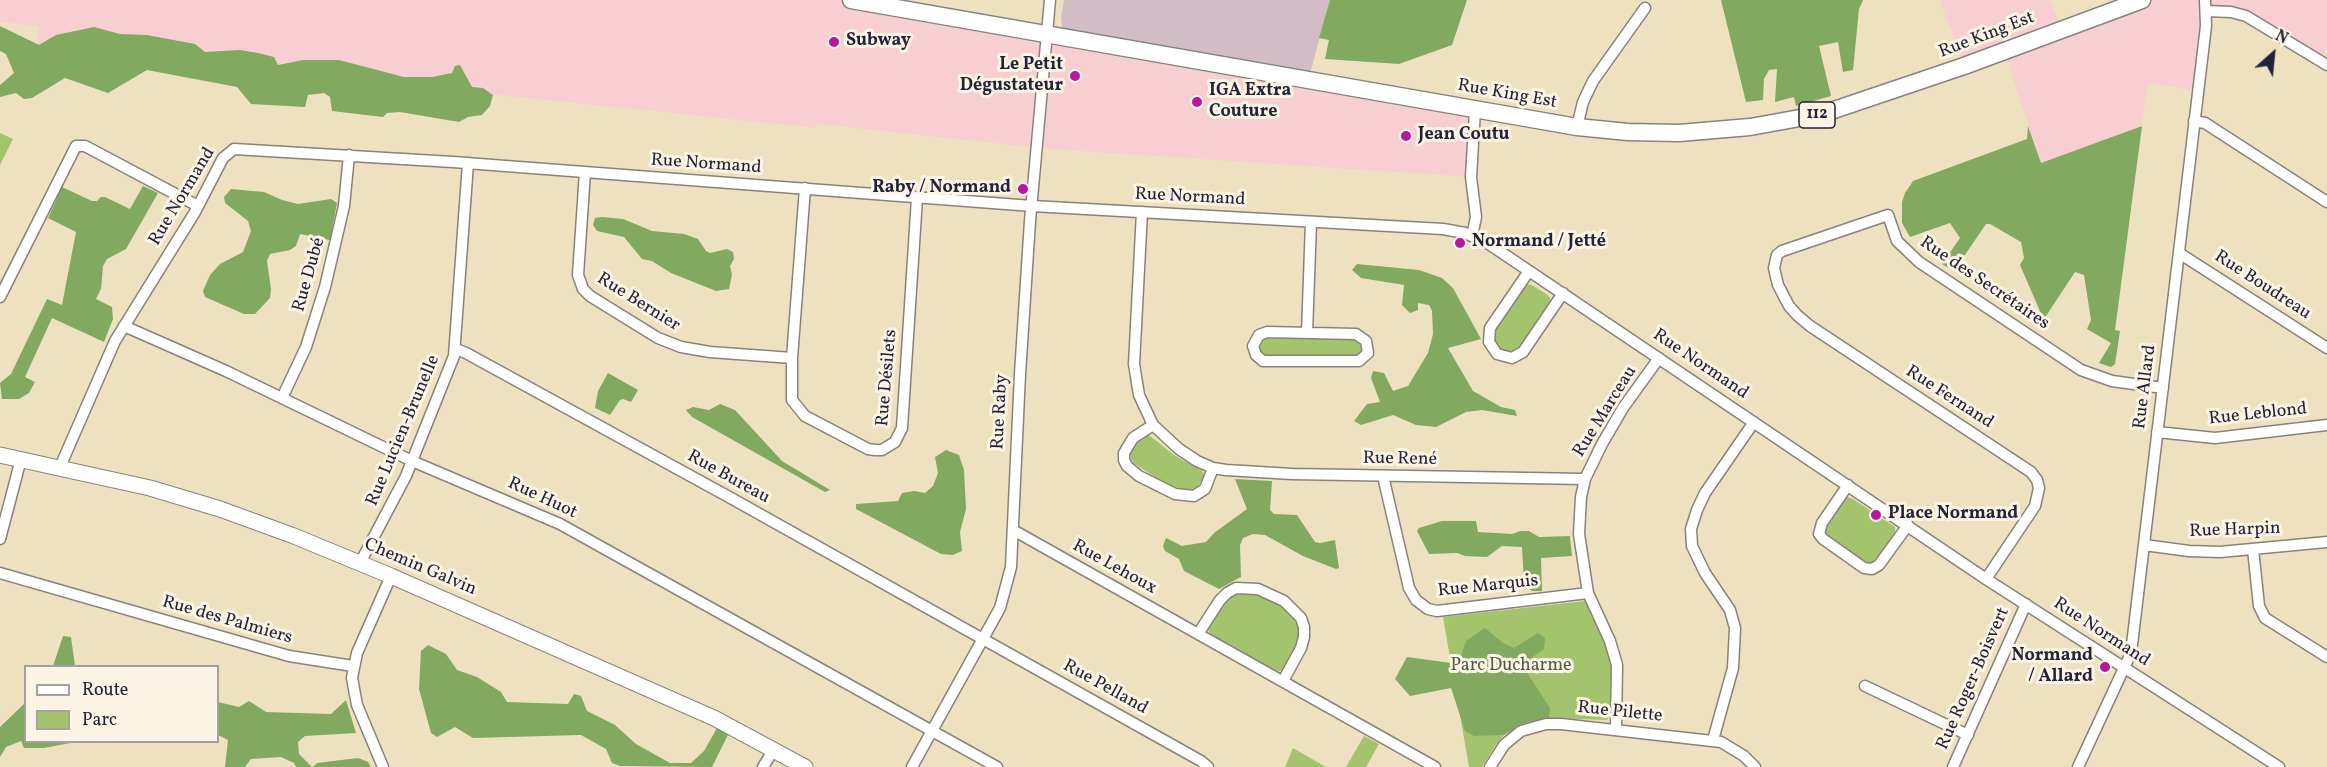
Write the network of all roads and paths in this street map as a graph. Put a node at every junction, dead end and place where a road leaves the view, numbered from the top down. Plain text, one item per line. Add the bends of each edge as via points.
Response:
1 (851, 0) edge
2 (1050, 0) edge
3 (2142, 0) edge
4 (2206, 6) edge
5 (1645, 8) dead end
6 (1046, 35) junction
7 (2327, 65) edge
8 (1475, 110) junction
9 (2194, 121) junction
10 (1576, 127) junction
11 (349, 155) junction
12 (468, 163) junction
13 (585, 172) junction
14 (805, 188) junction
15 (917, 198) junction
16 (2327, 202) edge
17 (198, 206) junction
18 (1032, 206) junction
19 (1142, 212) junction
20 (1311, 222) junction
21 (1472, 236) junction
22 (2179, 253) junction
23 (1775, 261) joint
24 (1529, 271) junction
25 (1563, 293) junction
26 (0, 297) edge
27 (124, 326) junction
28 (1307, 333) junction
29 (2327, 348) edge
30 (456, 349) junction
31 (792, 358) junction
32 (1659, 358) junction
33 (2163, 388) junction
34 (282, 398) junction
35 (1754, 422) junction
36 (1154, 425) junction
37 (2327, 425) edge
38 (2157, 432) junction
39 (0, 455) edge
40 (21, 459) junction
41 (412, 461) junction
42 (60, 467) junction
43 (1213, 468) junction
44 (1383, 476) junction
45 (1586, 479) junction
46 (1848, 485) junction
47 (1908, 525) junction
48 (1013, 531) junction
49 (0, 539) edge
50 (2327, 542) edge
51 (2144, 545) junction
52 (2253, 549) junction
53 (360, 563) junction
54 (0, 573) edge
55 (391, 576) junction
56 (1986, 579) junction
57 (1588, 593) junction
58 (2026, 604) junction
59 (1198, 634) junction
60 (983, 639) junction
61 (2327, 657) edge
62 (353, 666) junction
63 (2124, 668) junction
64 (1283, 681) junction
65 (1865, 686) dead end
66 (1616, 729) junction
67 (932, 731) junction
68 (1968, 735) junction
69 (1713, 740) junction
70 (774, 749) junction
71 (383, 767) edge
72 (763, 767) edge
73 (805, 767) edge
74 (912, 767) edge
75 (997, 767) edge
76 (1208, 767) edge
77 (1435, 767) edge
78 (1490, 767) edge
79 (1755, 767) edge
80 (1953, 767) edge
81 (2078, 767) edge
82 (2279, 767) edge

1 - 6 main road, Rue King Est / 112
2 - 6 street, Rue Raby
3 - 10 main road, Rue King Est / 112 via 1822,114 1750,127 1679,133
4 - 7 street via 2246,16
4 - 9 street, Rue Allard
5 - 10 street via 1590,87
6 - 8 main road, Rue King Est / 112
6 - 18 street, Rue Raby
8 - 10 main road, Rue King Est / 112
8 - 21 street via 1471,177 1476,217
9 - 16 street via 2205,123
9 - 22 street, Rue Allard
11 - 12 street, Rue Normand
11 - 17 street, Rue Normand via 234,148 223,158
11 - 34 street, Rue Dubé via 344,206 325,286 306,347
12 - 13 street, Rue Normand
12 - 30 street, Rue Lucien-Brunelle
13 - 14 street, Rue Normand
13 - 31 street, Rue Bernier via 578,275 590,296 658,338 681,347
14 - 15 street, Rue Normand
14 - 31 street, Rue Désilets
15 - 18 street, Rue Normand
15 - 31 street, Rue Désilets via 900,436 882,450 868,449 805,416 792,400
17 - 26 street via 85,146 76,146
17 - 27 street, Rue Normand
18 - 19 street, Rue Normand
18 - 48 street, Rue Raby
19 - 20 street, Rue Normand
19 - 36 street, Rue René via 1134,364 1139,395
20 - 21 street, Rue Normand via 1443,230
20 - 28 street
21 - 24 street, Rue Normand
22 - 29 street, Rue Boudreau
22 - 33 street, Rue Allard
23 - 33 street, Rue des Secrétaires via 1782,251 1888,214 1897,240 1919,262 2081,370 2112,381
23 - 56 street, Rue Fernand via 1778,285 1797,315 2031,472 2037,480 2035,506
24 - 25 street, Rue Normand
24 - 25 street via 1490,328 1489,342 1497,354 1512,358 1523,352
25 - 32 street, Rue Normand
27 - 34 street, Rue Huot
27 - 42 street, Rue Normand
28 - 28 street via 1263,333 1254,342 1254,351 1263,361 1359,361 1368,353 1366,341 1356,334
30 - 41 street, Rue Lucien-Brunelle
30 - 60 street, Rue Bureau
32 - 35 street, Rue Normand
32 - 45 street, Rue Marceau via 1623,408
33 - 38 street, Rue Allard
34 - 41 street, Rue Huot
35 - 46 street, Rue Normand
35 - 69 street via 1705,493 1691,530 1692,546 1730,610 1735,628 1733,668
36 - 43 street, Rue René via 1179,450
36 - 43 street via 1133,438 1124,453 1126,466 1139,476 1175,494 1194,496 1205,489
37 - 38 street, Rue Leblond via 2215,438
38 - 51 street, Rue Allard
39 - 40 street, Chemin Galvin
40 - 42 street, Chemin Galvin
40 - 49 street
41 - 53 street, Rue Lucien-Brunelle
41 - 67 street, Rue Huot via 560,524
42 - 53 street, Chemin Galvin via 195,500
43 - 44 street, Rue René
44 - 45 street, Rue René
44 - 57 street, Rue Marquis via 1409,588 1428,609
45 - 57 street, Rue Marceau via 1579,534
46 - 47 street, Rue Normand
46 - 47 street via 1822,523 1819,534 1864,568 1879,565
47 - 56 street, Rue Normand
48 - 59 street, Rue Lehoux
48 - 60 street, Rue Raby via 1005,594
50 - 52 street, Rue Harpin
51 - 52 street, Rue Harpin via 2188,551
51 - 63 street, Rue Allard via 2131,653
52 - 61 street via 2259,606 2265,618
53 - 55 street, Chemin Galvin
54 - 62 street, Rue des Palmiers via 289,656
55 - 62 street
55 - 70 street, Chemin Galvin via 663,695
56 - 58 street, Rue Normand
57 - 66 street, Rue Marceau via 1617,664
58 - 63 street, Rue Normand
58 - 68 street, Rue Roger-Boisvert
59 - 64 street, Rue Lehoux
59 - 64 street via 1220,600 1236,588 1258,589 1284,601 1301,618 1304,627 1301,648
60 - 67 street, Rue Raby
60 - 76 street, Rue Pelland
62 - 71 street via 357,705
63 - 81 street, Rue Allard
63 - 82 street, Rue Normand
64 - 77 street, Rue Lehoux
65 - 68 street
66 - 69 street, Rue Pilette
66 - 78 street, Rue Pilette via 1561,724 1530,727 1504,745
67 - 74 street, Rue Raby
67 - 75 street
68 - 80 street, Rue Roger-Boisvert
69 - 79 street, Rue Pilette via 1732,747
70 - 72 street
70 - 73 street, Chemin Galvin

